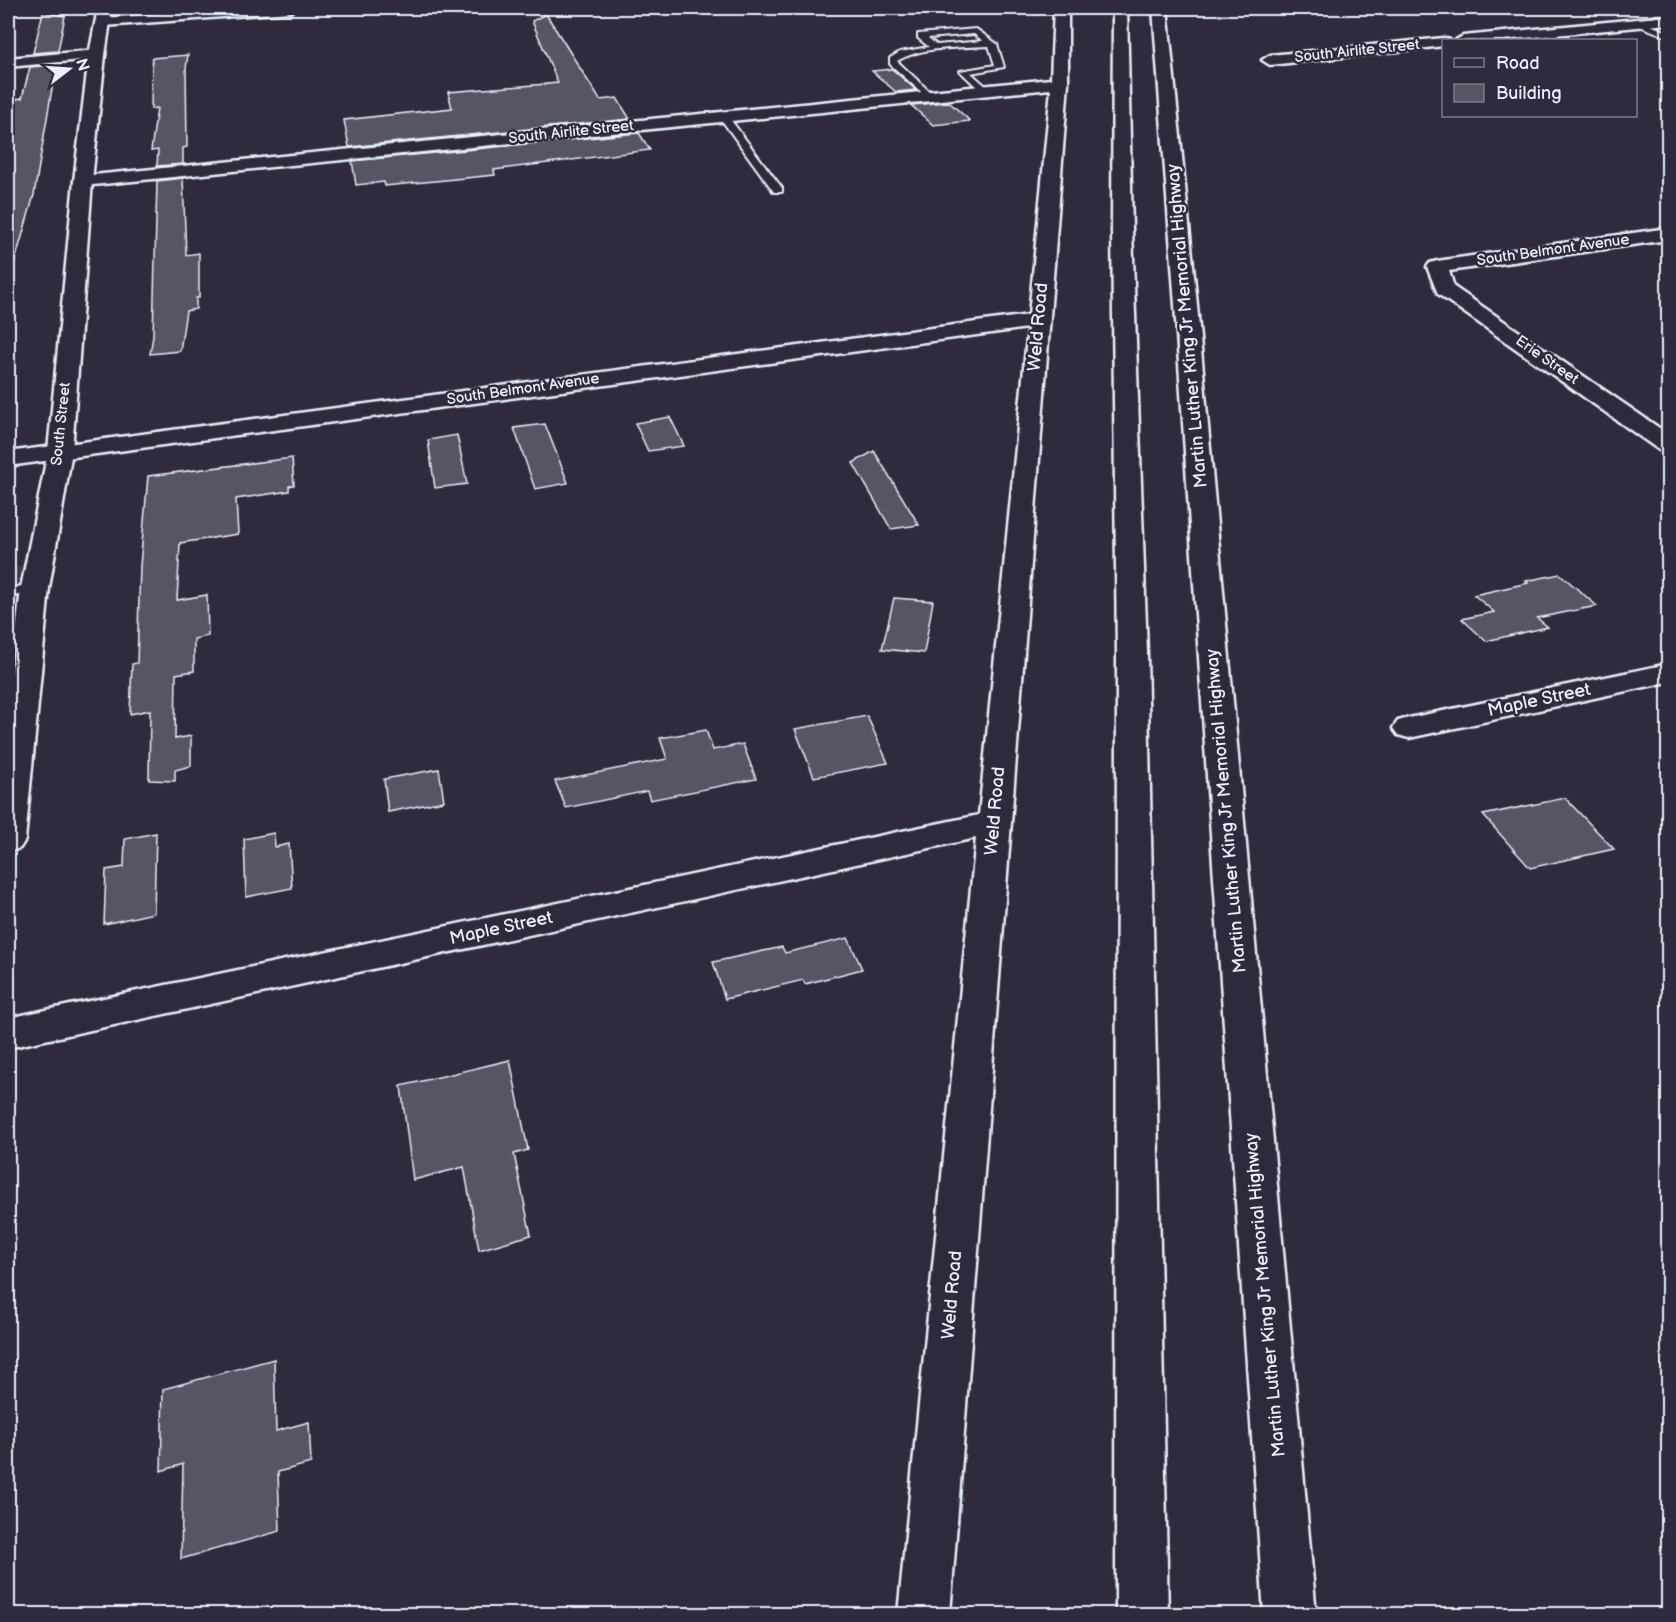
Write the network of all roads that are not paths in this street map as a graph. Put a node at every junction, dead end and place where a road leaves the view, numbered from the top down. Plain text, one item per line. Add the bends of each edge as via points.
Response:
1 (290, 8) edge
2 (1044, 8) edge
3 (1120, 8) edge
4 (1160, 8) edge
5 (161, 13) edge
6 (105, 15) edge
7 (1668, 20) edge
8 (1640, 23) junction
9 (1668, 35) edge
10 (1473, 39) edge
11 (1442, 42) edge
12 (991, 43) junction
13 (939, 51) junction
14 (97, 55) junction
15 (1270, 60) dead end
16 (8, 63) edge
17 (1060, 83) junction
18 (985, 90) junction
19 (928, 95) junction
20 (724, 117) junction
21 (83, 182) junction
22 (778, 190) dead end
23 (1668, 234) edge
24 (1437, 267) joint
25 (1038, 320) junction
26 (1668, 445) edge
27 (60, 451) junction
28 (8, 459) edge
29 (35, 588) junction
30 (8, 593) edge
31 (1668, 673) edge
32 (1409, 728) dead end
33 (994, 823) junction
34 (8, 836) edge
35 (8, 1033) edge
36 (924, 1614) edge
37 (1142, 1614) edge
38 (1290, 1614) edge

1 - 5 main road
2 - 17 main road, Weld Road
3 - 37 main road via 1132,653
4 - 38 main road, Martin Luther King Jr Memorial Highway
5 - 6 main road
6 - 14 main road, South Street
7 - 8 main road
8 - 9 lane
8 - 10 main road
11 - 15 main road, South Airlite Street
12 - 13 lane
12 - 13 lane via 976,31 921,36
12 - 18 lane via 1000,67 960,68
13 - 19 lane via 903,54 893,60
14 - 16 main road
14 - 21 main road, South Street
17 - 18 main road, South Airlite Street
17 - 25 main road, Weld Road
18 - 19 main road, South Airlite Street
19 - 20 main road, South Airlite Street
20 - 21 main road, South Airlite Street
20 - 22 lane
21 - 27 main road, South Street
23 - 24 main road, South Belmont Avenue
24 - 26 main road, Erie Street via 1445,290
25 - 27 main road, South Belmont Avenue
25 - 33 main road, Weld Road
27 - 28 main road, South Belmont Avenue
27 - 29 main road, South Street
29 - 30 lane
29 - 34 main road, South Street
31 - 32 main road, Maple Street
33 - 35 main road, Maple Street
33 - 36 main road, Weld Road

